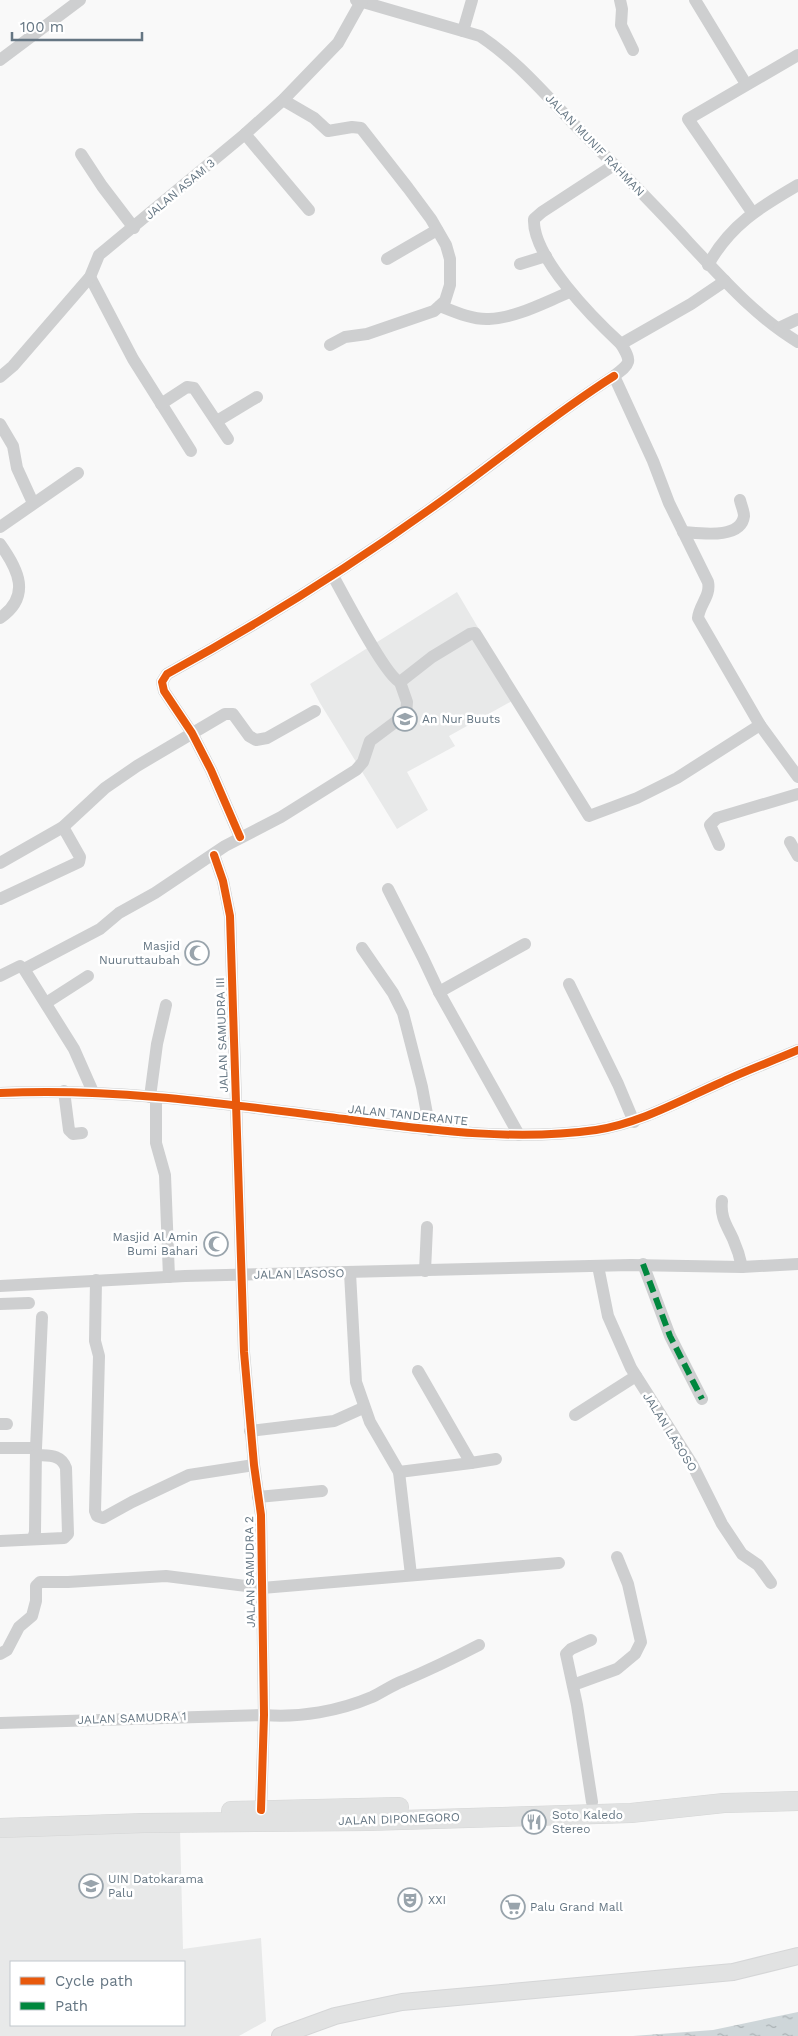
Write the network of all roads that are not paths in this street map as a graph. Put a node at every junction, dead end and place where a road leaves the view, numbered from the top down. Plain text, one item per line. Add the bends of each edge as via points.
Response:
1 (80, 0) edge
2 (472, 0) edge
3 (620, 0) edge
4 (696, 0) edge
5 (360, 1) edge
6 (463, 31) junction
7 (634, 50) dead end
8 (798, 55) edge
9 (0, 60) edge
10 (746, 84) junction
11 (283, 100) junction
12 (245, 134) junction
13 (82, 154) dead end
14 (614, 165) junction
15 (798, 185) edge
16 (309, 210) dead end
17 (752, 212) junction
18 (134, 228) junction
19 (437, 230) junction
20 (546, 256) junction
21 (387, 259) dead end
22 (520, 264) dead end
23 (708, 265) junction
24 (90, 277) junction
25 (725, 281) junction
26 (570, 292) junction
27 (440, 306) junction
28 (798, 319) edge
29 (779, 328) junction
30 (798, 342) edge
31 (621, 344) junction
32 (330, 345) dead end
33 (614, 376) junction
34 (0, 377) edge
35 (257, 397) dead end
36 (161, 404) junction
37 (217, 421) junction
38 (0, 424) edge
39 (228, 439) dead end
40 (191, 451) dead end
41 (78, 473) dead end
42 (740, 500) dead end
43 (32, 502) junction
44 (0, 527) edge
45 (683, 532) junction
46 (0, 544) edge
47 (333, 576) junction
48 (0, 618) edge
49 (400, 682) junction
50 (315, 711) dead end
51 (760, 725) junction
52 (192, 733) junction
53 (798, 777) edge
54 (798, 794) edge
55 (63, 827) junction
56 (240, 837) junction
57 (790, 842) dead end
58 (719, 845) dead end
59 (214, 855) junction
60 (798, 856) edge
61 (0, 863) edge
62 (388, 889) dead end
63 (0, 899) edge
64 (525, 944) dead end
65 (362, 948) dead end
66 (24, 968) junction
67 (0, 976) edge
68 (88, 976) dead end
69 (569, 984) dead end
70 (439, 992) junction
71 (46, 1003) junction
72 (166, 1005) dead end
73 (798, 1050) edge
74 (64, 1091) junction
75 (93, 1092) junction
76 (0, 1093) edge
77 (153, 1097) junction
78 (236, 1106) junction
79 (634, 1122) junction
80 (430, 1130) junction
81 (82, 1133) dead end
82 (520, 1135) junction
83 (722, 1201) dead end
84 (427, 1227) dead end
85 (643, 1264) junction
86 (798, 1264) edge
87 (598, 1266) junction
88 (742, 1267) junction
89 (424, 1270) junction
90 (350, 1273) junction
91 (169, 1276) junction
92 (240, 1276) junction
93 (96, 1280) junction
94 (0, 1286) edge
95 (30, 1303) dead end
96 (0, 1304) edge
97 (42, 1317) dead end
98 (418, 1371) dead end
99 (636, 1376) junction
100 (702, 1399) dead end
101 (363, 1408) junction
102 (575, 1415) dead end
103 (250, 1431) junction
104 (0, 1448) edge
105 (36, 1452) junction
106 (496, 1459) dead end
107 (471, 1463) junction
108 (254, 1466) junction
109 (399, 1472) junction
110 (322, 1491) dead end
111 (258, 1497) junction
112 (33, 1539) junction
113 (0, 1541) edge
114 (617, 1557) dead end
115 (559, 1562) dead end
116 (411, 1575) junction
117 (771, 1583) dead end
118 (262, 1588) junction
119 (591, 1640) dead end
120 (479, 1645) dead end
121 (0, 1654) edge
122 (573, 1685) junction
123 (264, 1714) junction
124 (0, 1722) edge
125 (798, 1791) edge
126 (798, 1801) edge
127 (592, 1802) junction
128 (261, 1810) junction
129 (0, 1817) edge
130 (0, 1828) edge
131 (798, 1956) edge
132 (280, 2036) edge

1 - 9 street
2 - 6 street
3 - 7 street via 621,25
4 - 10 street
5 - 6 street, JALAN MUNIF RAHMAN
5 - 11 street, JALAN ASAM 3 via 338,43
6 - 14 street, JALAN MUNIF RAHMAN via 480,36 509,57
8 - 10 street
10 - 17 street via 688,120
11 - 12 street, JALAN ASAM 3
11 - 19 street via 314,118 328,131 361,128
12 - 16 street
12 - 18 street, JALAN ASAM 3
13 - 18 street via 107,194
14 - 20 street via 534,219 535,235
14 - 23 street, JALAN MUNIF RAHMAN
15 - 17 street
17 - 23 street
18 - 24 street, JALAN ASAM 3 via 100,255
19 - 21 street
19 - 27 street via 450,259 450,285
20 - 22 street
20 - 26 street
23 - 25 street, JALAN MUNIF RAHMAN
24 - 34 street, JALAN ASAM 3
24 - 36 street
25 - 29 street, JALAN MUNIF RAHMAN
25 - 31 street
26 - 27 street via 503,318 488,320
26 - 31 street
27 - 32 street via 420,318
28 - 29 street
29 - 30 street, JALAN MUNIF RAHMAN
31 - 33 street via 629,362
33 - 45 street
33 - 47 street
35 - 37 street
36 - 37 street via 190,386
36 - 40 street
37 - 39 street
38 - 43 street via 14,446 17,468
41 - 43 street
42 - 45 street via 744,515 741,524 731,531 722,534
43 - 44 street
45 - 51 street via 709,590 698,618
46 - 48 street via 16,570 20,584 16,601
47 - 49 street via 384,665
47 - 52 street via 166,674 162,682 164,691
49 - 51 street via 432,658 475,634 589,816 637,798 677,778
49 - 56 street via 407,702 406,714 370,741 361,766 281,817
50 - 52 street via 263,739 252,739 233,714 225,714
51 - 53 street
52 - 55 street via 105,788
52 - 56 street
54 - 58 street via 717,818 710,825
55 - 61 street
55 - 63 street via 80,858 79,862
56 - 59 street
57 - 60 street
59 - 66 street via 100,929
59 - 78 street, JALAN SAMUDRA III via 230,916
62 - 70 street
64 - 70 street
65 - 80 street via 393,993 403,1014
66 - 67 street via 17,966
66 - 71 street
68 - 71 street
69 - 79 street
70 - 82 street
71 - 75 street via 74,1049
72 - 77 street
73 - 79 street, JALAN TANDERANTE
74 - 75 street, JALAN TANDERANTE
74 - 76 street, JALAN TANDERANTE
74 - 81 street via 69,1130 73,1134
75 - 77 street, JALAN TANDERANTE
77 - 78 street, JALAN TANDERANTE
77 - 91 street via 156,1143 165,1175
78 - 80 street, JALAN TANDERANTE
78 - 92 street, JALAN SAMUDRA III
79 - 82 street, JALAN TANDERANTE via 595,1130
80 - 82 street, JALAN TANDERANTE
83 - 88 street via 724,1221
84 - 89 street
85 - 87 street, JALAN LASOSO
85 - 88 street, JALAN LASOSO
85 - 100 street via 670,1336
86 - 88 street, JALAN LASOSO
87 - 89 street, JALAN LASOSO
87 - 99 street, JALAN LASOSO via 608,1316
89 - 90 street, JALAN LASOSO
90 - 92 street, JALAN LASOSO
90 - 101 street via 356,1382
91 - 92 street, JALAN LASOSO
91 - 93 street, JALAN LASOSO
92 - 103 street, JALAN SAMUDRA 2
93 - 94 street, JALAN LASOSO
93 - 108 street via 95,1341 100,1356 95,1511 98,1518 189,1475
95 - 96 street
97 - 105 street
98 - 107 street
99 - 102 street
99 - 117 street, JALAN LASOSO via 692,1464 722,1524 742,1554 758,1565
101 - 103 street via 334,1421
101 - 109 street
103 - 108 street, JALAN SAMUDRA 2
104 - 105 street
105 - 112 street
105 - 112 street via 56,1456 64,1463 68,1532 64,1538
106 - 107 street
107 - 109 street
108 - 111 street, JALAN SAMUDRA 2
109 - 116 street
110 - 111 street
111 - 118 street, JALAN SAMUDRA 2 via 262,1516
112 - 113 street
114 - 122 street via 628,1584 641,1642 635,1654 617,1669
115 - 116 street, JALAN SAMUDRA 2
116 - 118 street, JALAN SAMUDRA 2
118 - 121 street, JALAN SAMUDRA 2 via 166,1576 40,1582 36,1586 32,1616 19,1627 7,1650
118 - 123 street, JALAN SAMUDRA 2
119 - 122 street via 566,1654
120 - 123 street, JALAN SAMUDRA 1 via 349,1705 289,1717
122 - 127 street
123 - 124 street, JALAN SAMUDRA 1
123 - 128 street, JALAN SAMUDRA 2
125 - 127 highway, JALAN DIPONEGORO
126 - 130 highway, JALAN DIPONEGORO via 724,1803 630,1813
127 - 128 highway, JALAN DIPONEGORO
128 - 129 highway, JALAN DIPONEGORO
131 - 132 main road via 733,1972 402,2002 335,2016

